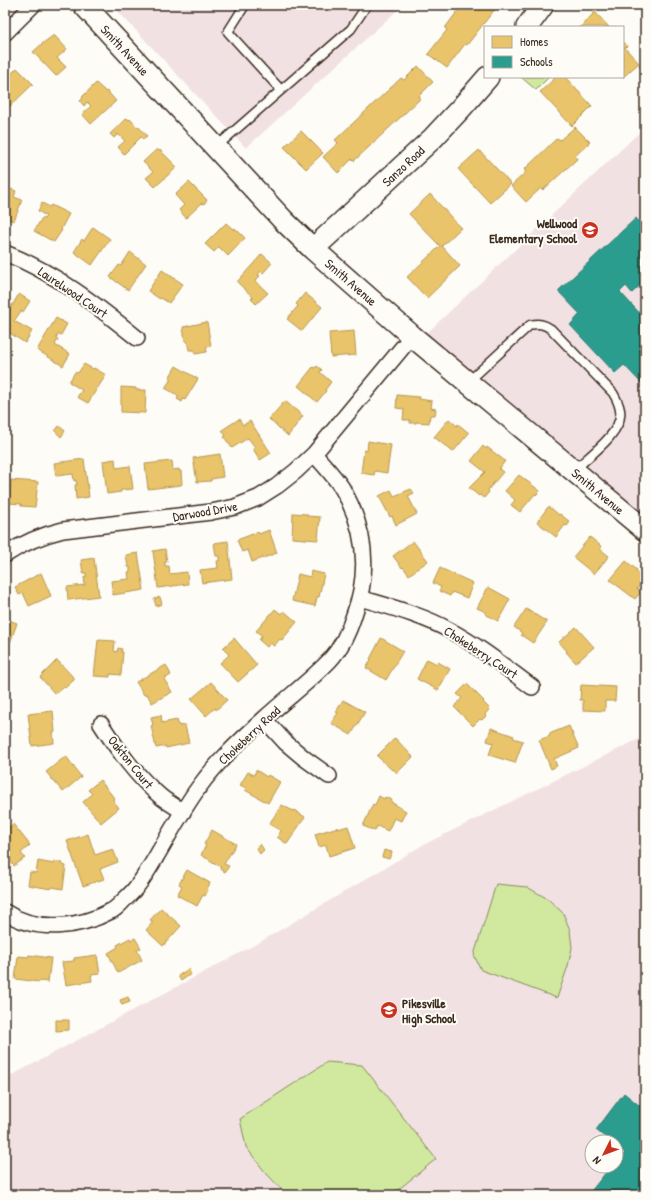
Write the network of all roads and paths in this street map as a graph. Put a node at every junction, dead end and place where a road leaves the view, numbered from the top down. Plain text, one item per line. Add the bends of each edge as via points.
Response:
1 (33, 5) edge
2 (84, 5) edge
3 (245, 5) edge
4 (367, 5) edge
5 (543, 5) edge
6 (528, 26) edge
7 (5, 33) edge
8 (487, 78) edge
9 (282, 90) junction
10 (216, 148) junction
11 (313, 249) junction
12 (5, 253) edge
13 (412, 336) junction
14 (137, 338) dead end
15 (468, 382) junction
16 (314, 454) junction
17 (574, 470) junction
18 (645, 530) edge
19 (5, 554) edge
20 (360, 598) junction
21 (532, 687) dead end
22 (264, 719) junction
23 (101, 724) dead end
24 (329, 776) dead end
25 (183, 812) junction
26 (5, 912) edge

1 - 7 street
2 - 10 main road, Smith Avenue
3 - 9 lane via 228,32
4 - 9 lane via 352,29
5 - 6 main road
8 - 11 main road, Sanzo Road via 433,138
9 - 10 lane
10 - 11 main road, Smith Avenue
11 - 13 main road, Smith Avenue
12 - 14 street, Laurelwood Court via 28,262 73,288
13 - 15 main road, Smith Avenue
13 - 16 street, Darwood Drive
15 - 17 main road, Smith Avenue
15 - 17 lane via 530,325 538,323 551,329 613,393 621,411 617,427 611,436
16 - 19 street, Darwood Drive via 277,486 258,498 236,507 63,530 46,534
16 - 20 street, Chokeberry Road via 342,488 354,512 363,553
17 - 18 main road, Smith Avenue
20 - 21 street, Chokeberry Court via 448,629 500,662
20 - 22 street, Chokeberry Road via 351,624 331,658
22 - 24 street via 285,742
22 - 25 street, Chokeberry Road via 216,766
23 - 25 street, Oakton Court via 134,770 160,796
25 - 26 street, Chokeberry Road via 144,876 131,894 114,910 95,919 50,927 30,923

